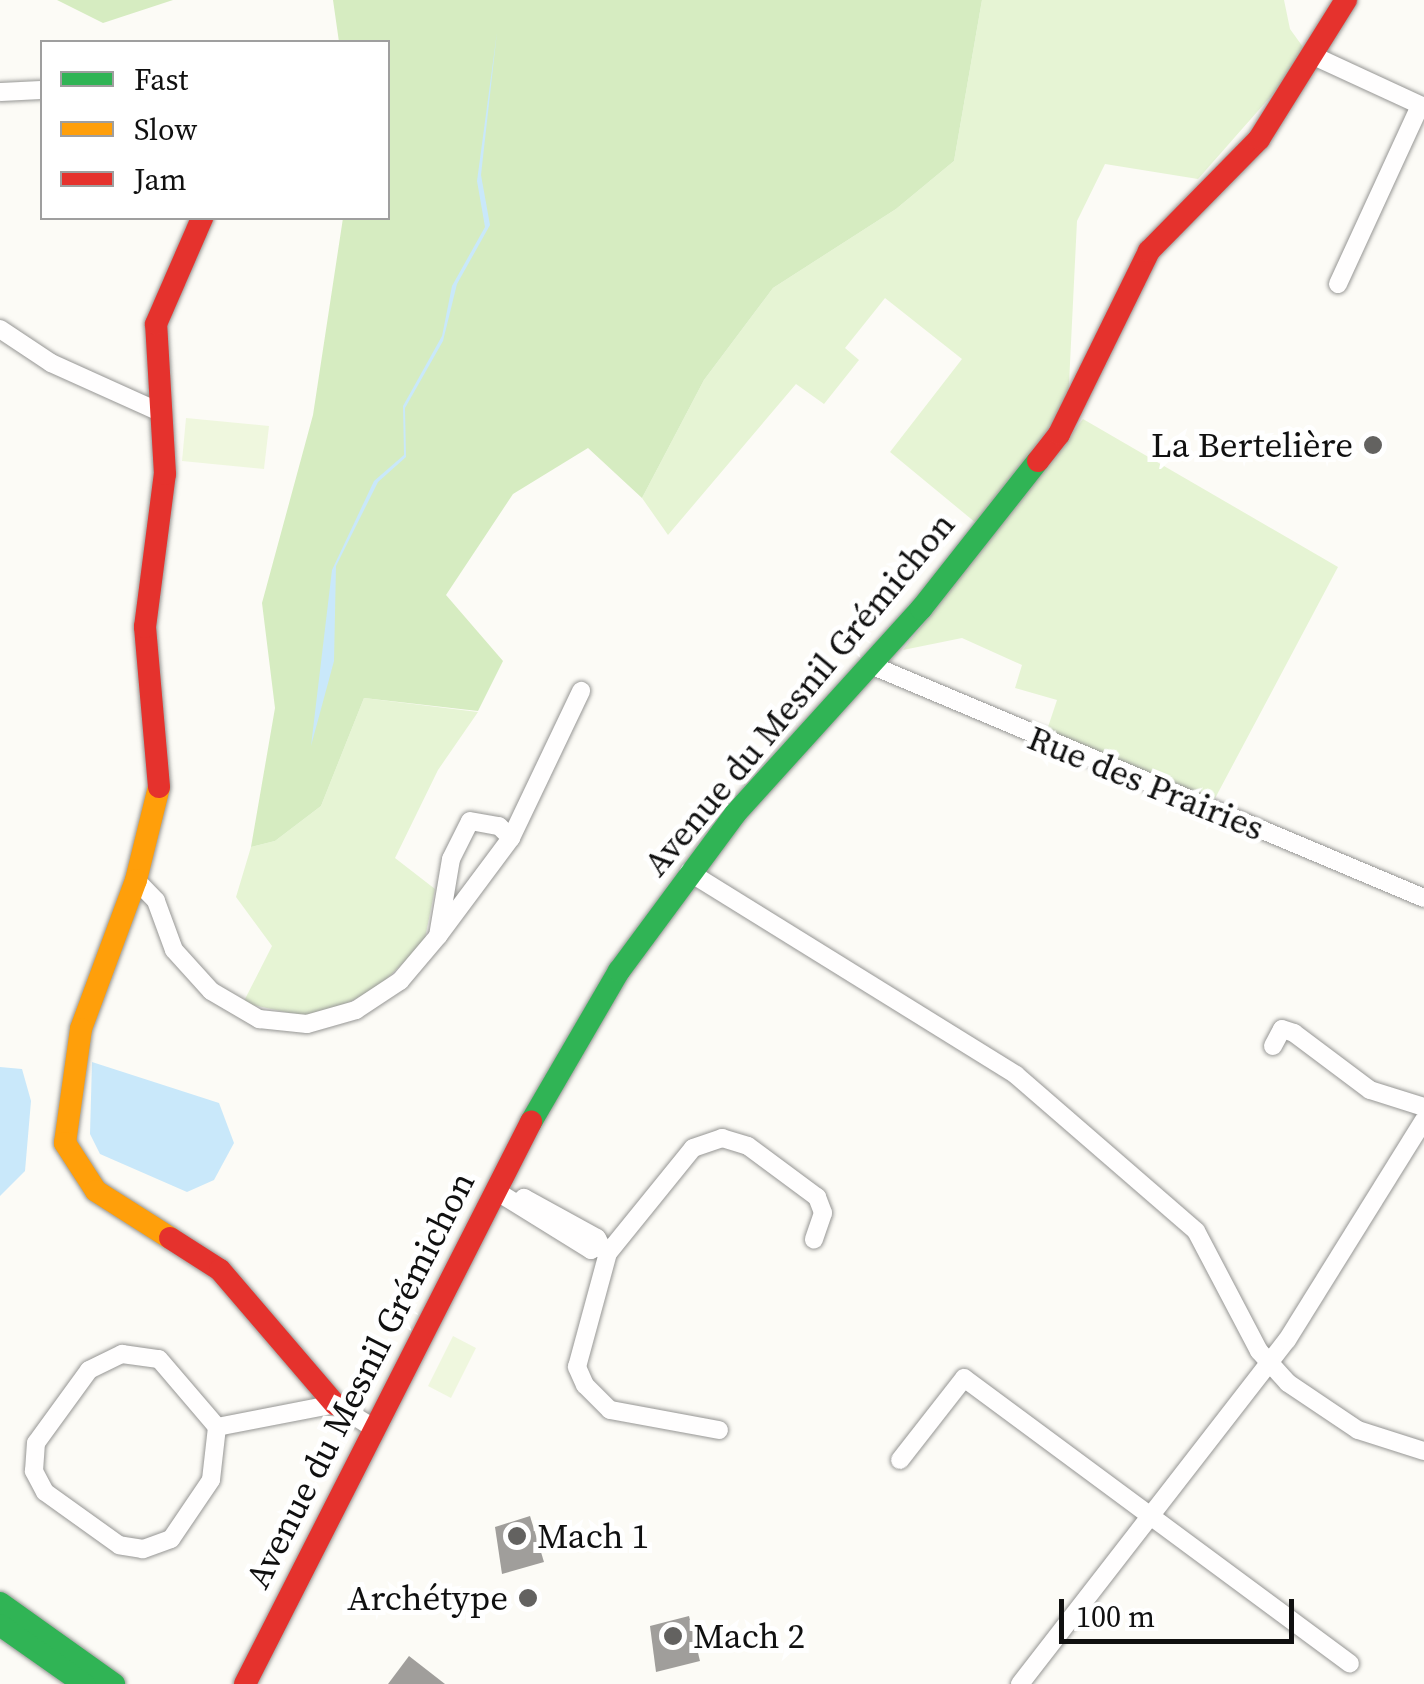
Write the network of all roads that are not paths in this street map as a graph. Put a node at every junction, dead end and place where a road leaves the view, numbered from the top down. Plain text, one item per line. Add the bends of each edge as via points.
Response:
1 (1346, 0) edge
2 (1316, 58) junction
3 (40, 90) edge
4 (0, 92) edge
5 (1422, 107) edge
6 (201, 220) edge
7 (1338, 284) dead end
8 (0, 329) edge
9 (155, 410) junction
10 (871, 665) junction
11 (581, 691) dead end
12 (510, 838) junction
13 (689, 872) junction
14 (136, 880) junction
15 (1424, 898) edge
16 (438, 936) junction
17 (1273, 1046) dead end
18 (1424, 1107) edge
19 (1424, 1120) edge
20 (496, 1191) junction
21 (814, 1239) dead end
22 (602, 1249) junction
23 (1266, 1362) junction
24 (335, 1404) junction
25 (217, 1427) junction
26 (375, 1429) junction
27 (718, 1430) dead end
28 (1424, 1451) edge
29 (900, 1460) dead end
30 (1146, 1512) junction
31 (0, 1603) edge
32 (0, 1625) edge
33 (1350, 1664) dead end
34 (84, 1684) edge
35 (114, 1684) edge
36 (245, 1684) edge
37 (1020, 1684) edge

1 - 2 street, Avenue du Mesnil Grémichon
2 - 5 street
2 - 10 street, Avenue du Mesnil Grémichon via 1259,139 1150,251 1079,406
3 - 4 street
5 - 7 street
6 - 9 street via 164,292
8 - 9 street via 51,363
9 - 14 street via 165,474 145,627 160,784
10 - 13 street, Avenue du Mesnil Grémichon
10 - 15 street, Rue des Prairies
11 - 12 street
12 - 16 street
12 - 16 street via 484,820 462,830
13 - 20 street, Avenue du Mesnil Grémichon via 560,1066
13 - 23 street via 1016,1074 1196,1231
14 - 16 street via 156,901 174,950 212,991 259,1019 307,1024 356,1010 400,981
14 - 24 street via 81,1029 65,1143 78,1174 96,1191 220,1270
17 - 18 street via 1282,1029 1294,1032 1370,1090
19 - 23 street via 1343,1256
20 - 22 street via 590,1250
20 - 26 street, Avenue du Mesnil Grémichon
21 - 22 street via 822,1213 818,1197 748,1146 722,1138 693,1148
22 - 27 street via 576,1368 584,1386 610,1410
23 - 28 street via 1358,1430
23 - 30 street
24 - 25 street
24 - 26 street
25 - 25 street via 159,1359 122,1354 89,1370 36,1443 34,1471 45,1492 119,1546 143,1549 171,1539 212,1480
26 - 36 street, Avenue du Mesnil Grémichon
29 - 30 street via 964,1378
30 - 33 street
30 - 37 street
31 - 35 street
32 - 34 street

